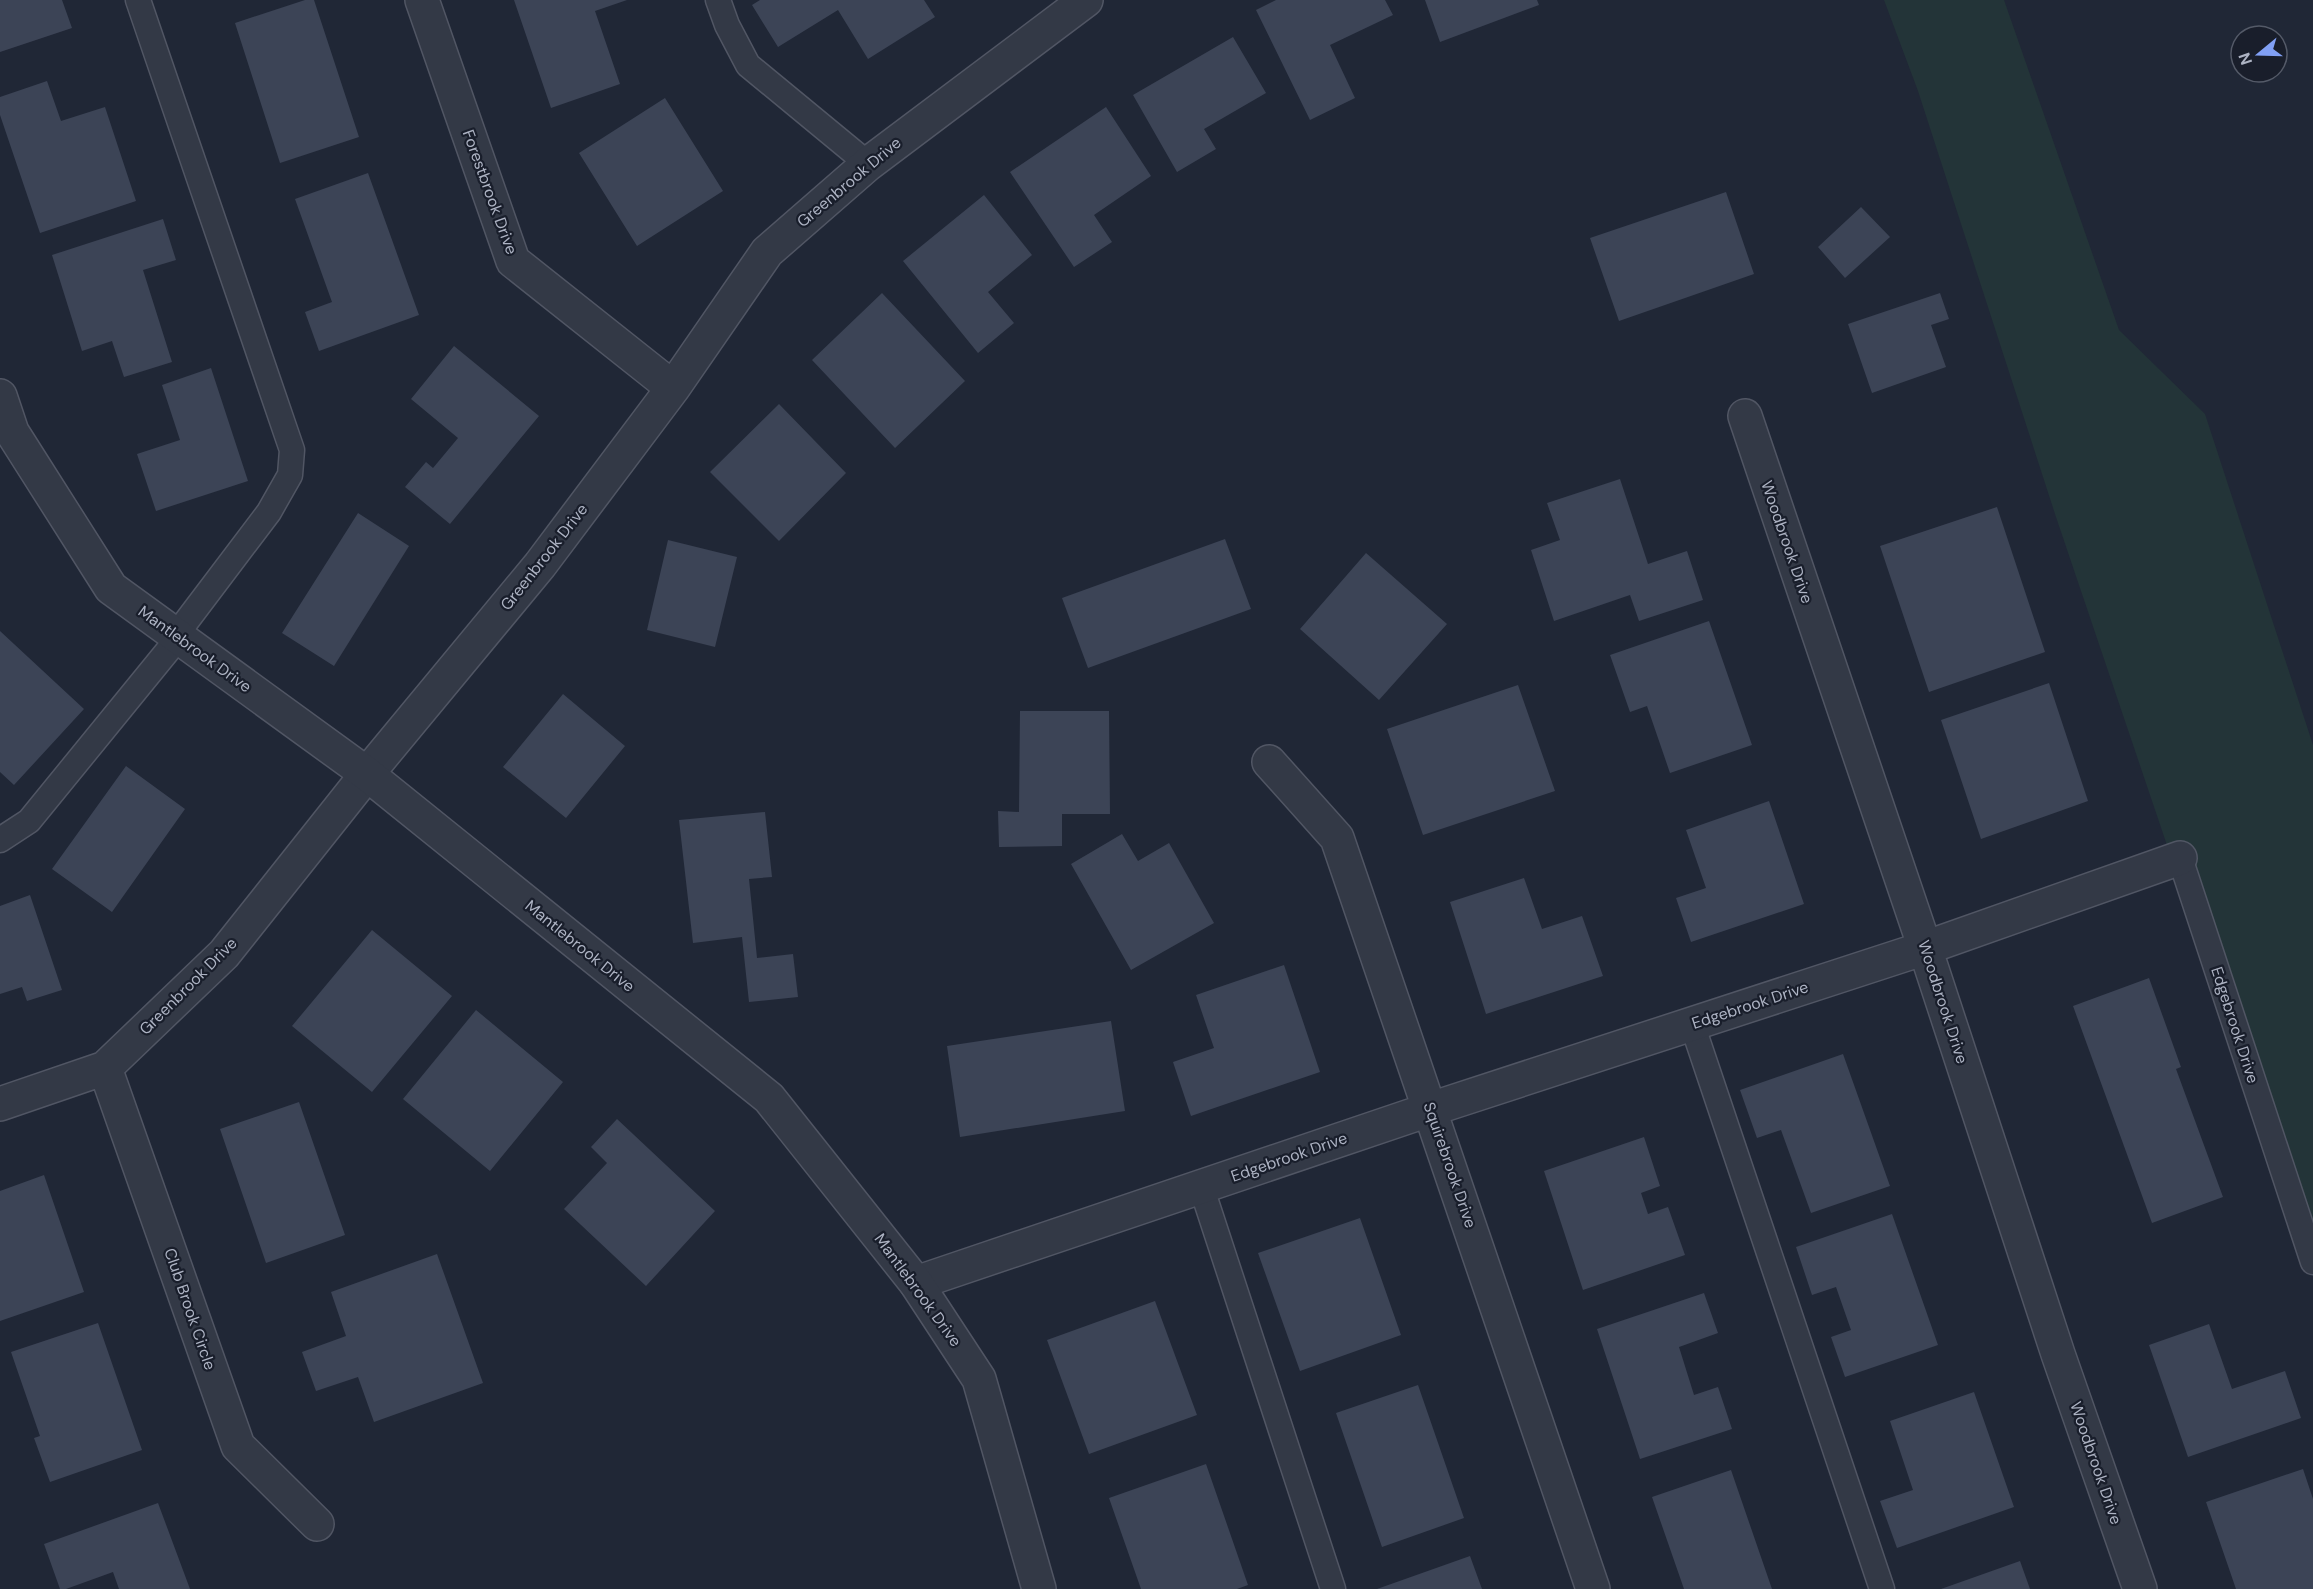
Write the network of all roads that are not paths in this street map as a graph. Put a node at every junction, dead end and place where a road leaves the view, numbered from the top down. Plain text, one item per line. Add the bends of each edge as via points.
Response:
1 (138, 0) edge
2 (422, 0) edge
3 (718, 0) edge
4 (1067, 5) edge
5 (868, 164) junction
6 (673, 388) junction
7 (0, 396) edge
8 (1745, 416) dead end
9 (178, 636) junction
10 (1269, 762) dead end
11 (367, 774) junction
12 (0, 840) edge
13 (2180, 858) joint
14 (1925, 948) junction
15 (1692, 1024) junction
16 (105, 1068) junction
17 (0, 1104) edge
18 (1431, 1109) junction
19 (1202, 1186) junction
20 (2313, 1262) edge
21 (916, 1283) junction
22 (317, 1524) dead end
23 (1039, 1589) edge
24 (1334, 1589) edge
25 (1593, 1589) edge
26 (1882, 1589) edge
27 (2140, 1589) edge

1 - 9 lane via 292,450 290,475 269,512
2 - 6 street, Forestbrook Drive via 513,261
3 - 5 lane via 748,65
4 - 5 street, Greenbrook Drive
5 - 6 street, Greenbrook Drive via 767,252
6 - 11 street, Greenbrook Drive via 540,565
7 - 9 street, Mantlebrook Drive via 12,432 111,588
8 - 14 street, Woodbrook Drive
9 - 11 street, Mantlebrook Drive
9 - 12 lane via 29,821
10 - 18 street, Squirebrook Drive via 1337,838
11 - 16 street, Greenbrook Drive via 224,954
11 - 21 street, Mantlebrook Drive via 769,1098
13 - 14 street, Edgebrook Drive
13 - 20 lane, Edgebrook Drive
14 - 15 street, Edgebrook Drive
14 - 27 street, Woodbrook Drive via 2058,1354
15 - 18 street, Edgebrook Drive
15 - 26 lane
16 - 17 street, Greenbrook Drive
16 - 22 street, Club Brook Circle via 238,1446
18 - 19 street, Edgebrook Drive
18 - 25 street, Squirebrook Drive
19 - 21 street, Edgebrook Drive
19 - 24 lane
21 - 23 street, Mantlebrook Drive via 980,1378

